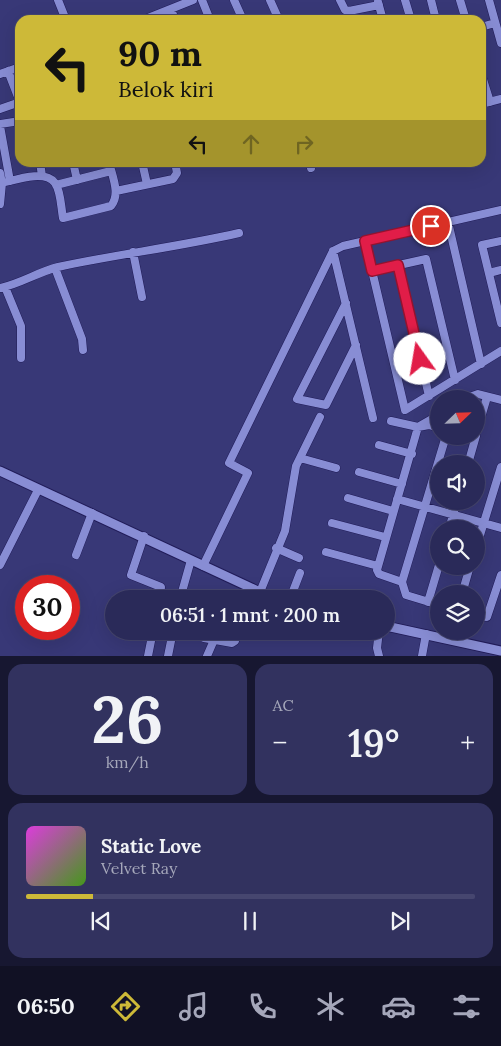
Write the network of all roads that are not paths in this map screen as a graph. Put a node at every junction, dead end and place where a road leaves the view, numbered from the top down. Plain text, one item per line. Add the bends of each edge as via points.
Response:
1 (58, 0) edge
2 (194, 0) edge
3 (202, 0) edge
4 (234, 0) edge
5 (270, 0) edge
6 (340, 0) edge
7 (406, 0) edge
8 (431, 0) edge
9 (460, 0) edge
10 (489, 0) edge
11 (379, 2) edge
12 (171, 9) junction
13 (64, 15) edge
14 (156, 15) edge
15 (173, 15) edge
16 (208, 15) edge
17 (241, 15) edge
18 (277, 15) edge
19 (382, 15) edge
20 (410, 15) edge
21 (435, 15) edge
22 (464, 15) edge
23 (495, 23) junction
24 (486, 26) edge
25 (501, 43) edge
26 (4, 73) edge
27 (15, 93) edge
28 (501, 99) edge
29 (486, 103) edge
30 (15, 104) edge
31 (0, 109) edge
32 (15, 122) edge
33 (0, 125) edge
34 (41, 167) edge
35 (74, 167) edge
36 (110, 167) edge
37 (143, 167) edge
38 (176, 167) edge
39 (111, 171) junction
40 (3, 173) edge
41 (42, 176) junction
42 (77, 180) junction
43 (6, 182) junction
44 (56, 184) junction
45 (147, 184) junction
46 (116, 191) junction
47 (0, 204) edge
48 (501, 210) edge
49 (448, 222) junction
50 (238, 233) dead end
51 (365, 241) junction
52 (501, 241) edge
53 (333, 251) junction
54 (133, 252) junction
55 (398, 265) junction
56 (55, 268) junction
57 (501, 270) edge
58 (372, 271) junction
59 (489, 274) junction
60 (2, 287) edge
61 (142, 297) dead end
62 (498, 300) edge
63 (346, 303) junction
64 (501, 323) edge
65 (356, 345) junction
66 (83, 350) dead end
67 (501, 351) edge
68 (21, 358) dead end
69 (481, 364) junction
70 (455, 380) junction
71 (429, 396) junction
72 (487, 397) joint
73 (501, 400) edge
74 (485, 404) edge
75 (320, 417) dead end
76 (373, 418) dead end
77 (430, 420) edge
78 (391, 421) dead end
79 (430, 425) edge
80 (418, 427) junction
81 (379, 444) dead end
82 (444, 445) edge
83 (412, 454) junction
84 (300, 458) junction
85 (501, 467) edge
86 (336, 468) dead end
87 (0, 471) edge
88 (360, 472) dead end
89 (402, 484) junction
90 (38, 490) junction
91 (348, 498) dead end
92 (397, 498) junction
93 (426, 508) junction
94 (393, 510) junction
95 (454, 510) edge
96 (92, 513) junction
97 (453, 515) junction
98 (452, 520) edge
99 (472, 520) edge
100 (485, 520) edge
101 (332, 523) dead end
102 (485, 523) edge
103 (501, 528) edge
104 (144, 536) junction
105 (385, 537) junction
106 (276, 548) junction
107 (326, 552) dead end
108 (76, 555) dead end
109 (299, 558) dead end
110 (191, 560) junction
111 (0, 565) edge
112 (203, 566) junction
113 (378, 566) junction
114 (300, 573) dead end
115 (436, 575) edge
116 (501, 575) edge
117 (402, 582) junction
118 (161, 590) edge
119 (183, 590) edge
120 (256, 590) joint
121 (293, 590) edge
122 (428, 602) joint
123 (485, 617) edge
124 (395, 628) edge
125 (426, 634) junction
126 (430, 634) edge
127 (151, 640) edge
128 (171, 640) edge
129 (214, 640) joint
130 (236, 640) edge
131 (378, 640) edge
132 (466, 640) edge
133 (500, 652) edge
134 (148, 656) edge
135 (168, 656) edge
136 (206, 656) edge
137 (379, 656) edge
138 (422, 656) edge

1 - 13 street
2 - 12 street
3 - 16 street
4 - 17 street
5 - 18 street
6 - 11 street via 349,11
7 - 20 street
8 - 21 street
9 - 22 street
10 - 23 street
11 - 19 street
12 - 14 street
12 - 15 street
23 - 24 street
23 - 25 street
26 - 27 street
28 - 29 street
30 - 31 street
32 - 33 street
33 - 40 street
34 - 41 street
35 - 42 street
36 - 39 street
37 - 45 street
38 - 45 street via 173,179
39 - 42 street
39 - 46 street
40 - 43 street
41 - 43 street
41 - 44 street
42 - 44 street
43 - 47 street
44 - 46 street via 63,218 110,206
45 - 46 street
48 - 49 street
49 - 51 street
49 - 69 street
50 - 54 street via 178,247
51 - 53 street
51 - 58 street
52 - 59 street via 482,245
53 - 63 street
53 - 112 street via 229,463 248,473
54 - 56 street
54 - 61 street
55 - 58 street
55 - 70 street via 426,259
55 - 71 street
56 - 60 street
56 - 66 street
57 - 59 street
58 - 71 street via 404,409 408,410
59 - 62 street
60 - 68 street via 21,326
62 - 64 street
63 - 65 street
63 - 65 street via 297,399 326,405
65 - 76 street
67 - 69 street
69 - 70 street
70 - 71 street
72 - 73 street
72 - 74 street
75 - 84 street
77 - 80 street
78 - 80 street
79 - 80 street
80 - 83 street
81 - 83 street
82 - 93 street
83 - 89 street
84 - 86 street
84 - 106 street via 288,517
85 - 100 street
87 - 90 street
88 - 89 street
89 - 92 street
90 - 96 street
90 - 111 street
91 - 94 street
92 - 93 street
92 - 94 street
93 - 97 street
93 - 117 street
94 - 105 street
95 - 97 street
96 - 104 street
96 - 108 street
97 - 98 street
97 - 99 street
101 - 105 street
102 - 103 street
104 - 110 street
104 - 118 street via 131,575
105 - 113 street
106 - 109 street
106 - 120 street
107 - 113 street
110 - 112 street
110 - 119 street
112 - 120 street
113 - 117 street via 379,574
114 - 121 street
115 - 122 street
116 - 123 street via 488,617
117 - 122 street via 406,595
124 - 125 street
125 - 126 street
125 - 138 street
127 - 134 street
128 - 135 street
129 - 130 street
129 - 136 street
131 - 137 street
132 - 133 street

